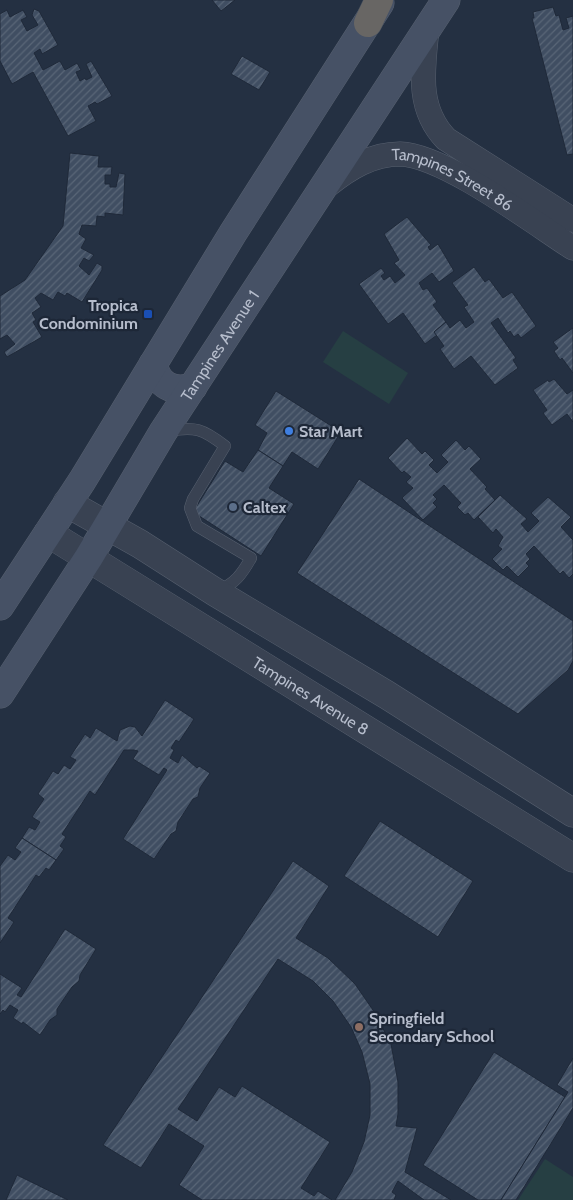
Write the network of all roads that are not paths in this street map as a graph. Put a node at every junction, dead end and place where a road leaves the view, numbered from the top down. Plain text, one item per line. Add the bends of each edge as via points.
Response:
1 (446, 0) edge
2 (376, 8) edge
3 (427, 29) junction
4 (325, 187) junction
5 (573, 220) edge
6 (573, 248) edge
7 (153, 364) junction
8 (193, 387) junction
9 (163, 432) junction
10 (67, 503) junction
11 (108, 526) junction
12 (48, 533) junction
13 (89, 557) junction
14 (215, 592) junction
15 (0, 606) edge
16 (0, 694) edge
17 (388, 695) junction
18 (367, 729) junction
19 (573, 813) edge
20 (573, 858) edge

1 - 3 main road, Tampines Avenue 1
2 - 7 main road
3 - 4 main road, Tampines Avenue 1
3 - 5 street, Tampines Street 86 via 422,81 426,110 433,124 446,139
4 - 6 street, Tampines Street 86 via 349,168 370,159 400,154 428,160 456,173
4 - 8 main road, Tampines Avenue 1
7 - 8 main road via 159,381 167,386 176,390
7 - 10 main road
8 - 9 main road, Tampines Avenue 1
9 - 11 main road, Tampines Avenue 1
9 - 14 lane via 190,428 210,435 225,446 190,508 197,526 251,558 229,587
10 - 11 street
10 - 12 main road
11 - 13 main road, Tampines Avenue 1
11 - 14 street
12 - 13 street, Tampines Avenue 8
12 - 15 main road
13 - 16 main road, Tampines Avenue 1
13 - 18 street, Tampines Avenue 8
14 - 17 street
17 - 18 street
17 - 19 street
18 - 20 street, Tampines Avenue 8

